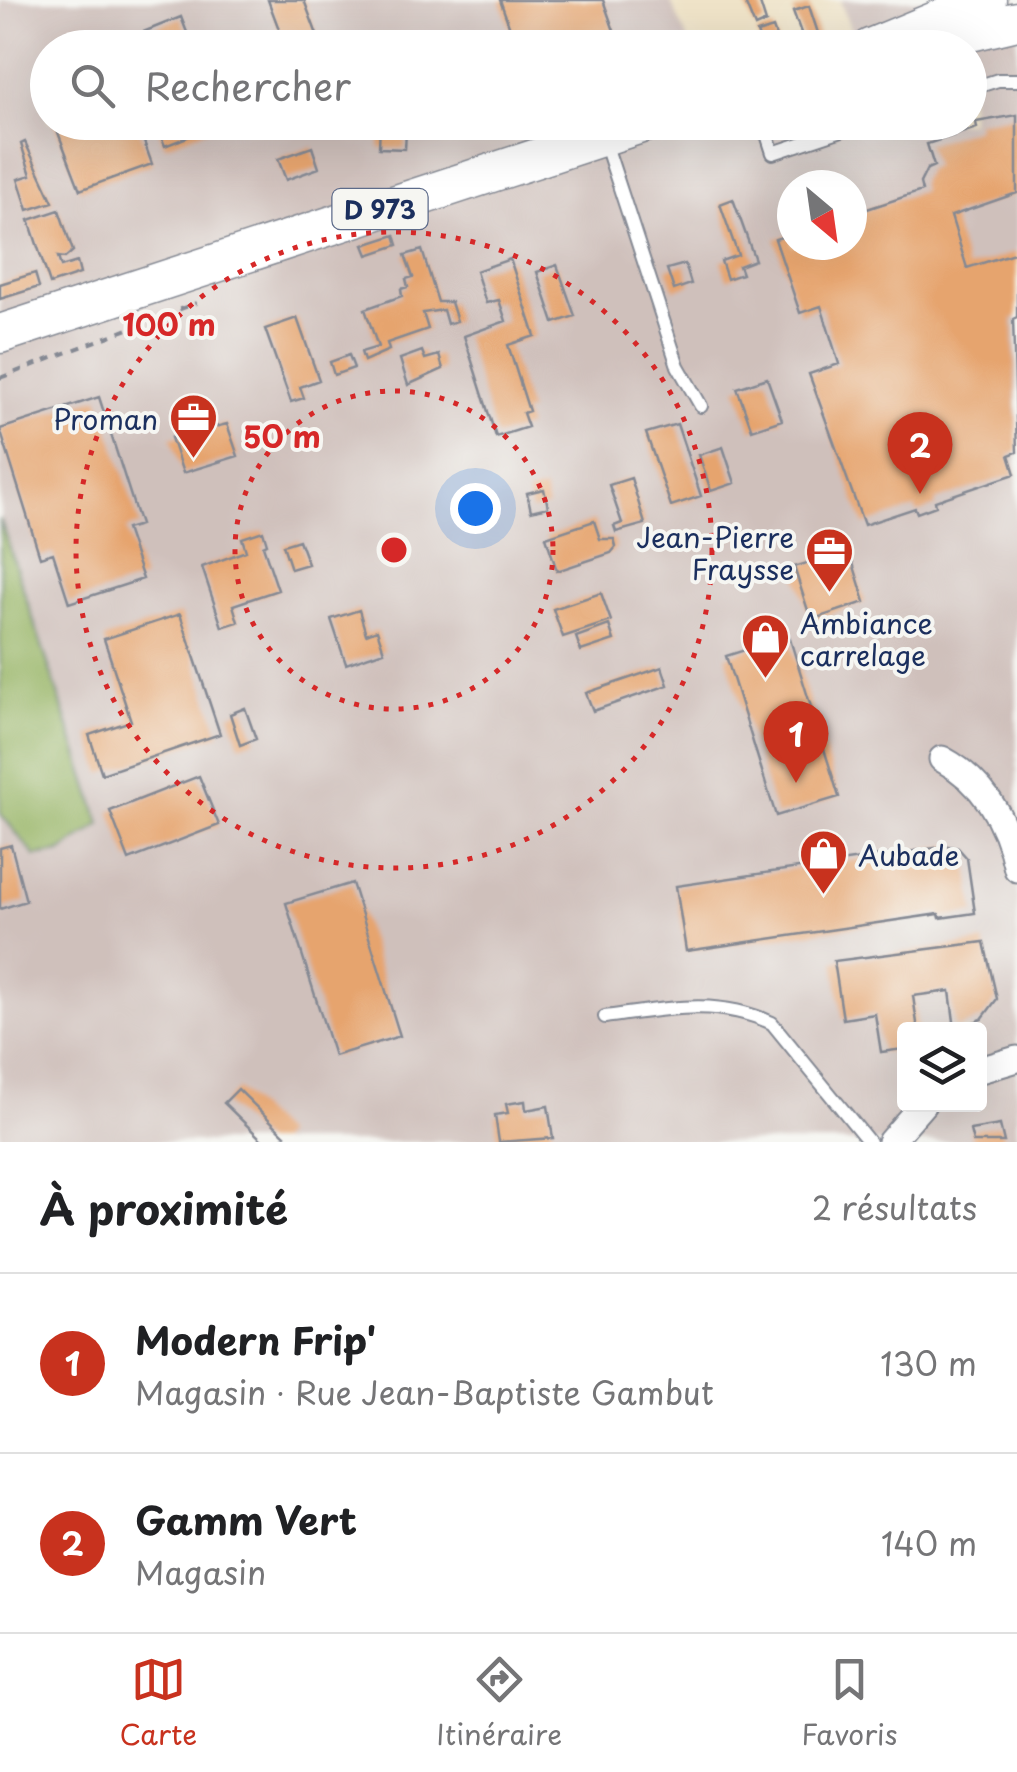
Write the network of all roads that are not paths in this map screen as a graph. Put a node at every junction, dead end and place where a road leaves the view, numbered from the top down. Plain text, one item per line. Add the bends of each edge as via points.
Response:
1 (987, 0) edge
2 (1017, 21) edge
3 (914, 30) edge
4 (979, 30) edge
5 (1017, 80) edge
6 (987, 84) edge
7 (592, 140) edge
8 (605, 140) edge
9 (769, 140) edge
10 (812, 140) edge
11 (0, 334) edge
12 (701, 406) dead end
13 (942, 759) dead end
14 (1017, 868) edge
15 (605, 1017) dead end
16 (1017, 1059) edge
17 (987, 1068) edge
18 (917, 1112) edge
19 (869, 1142) edge
20 (890, 1142) edge

1 - 3 main road
2 - 4 main road
5 - 6 lane
7 - 11 main road, D 973
8 - 12 lane via 678,366
9 - 10 lane via 773,153
13 - 14 street via 966,772 990,798
15 - 19 lane via 702,1004 772,1023
16 - 17 street
18 - 20 street

